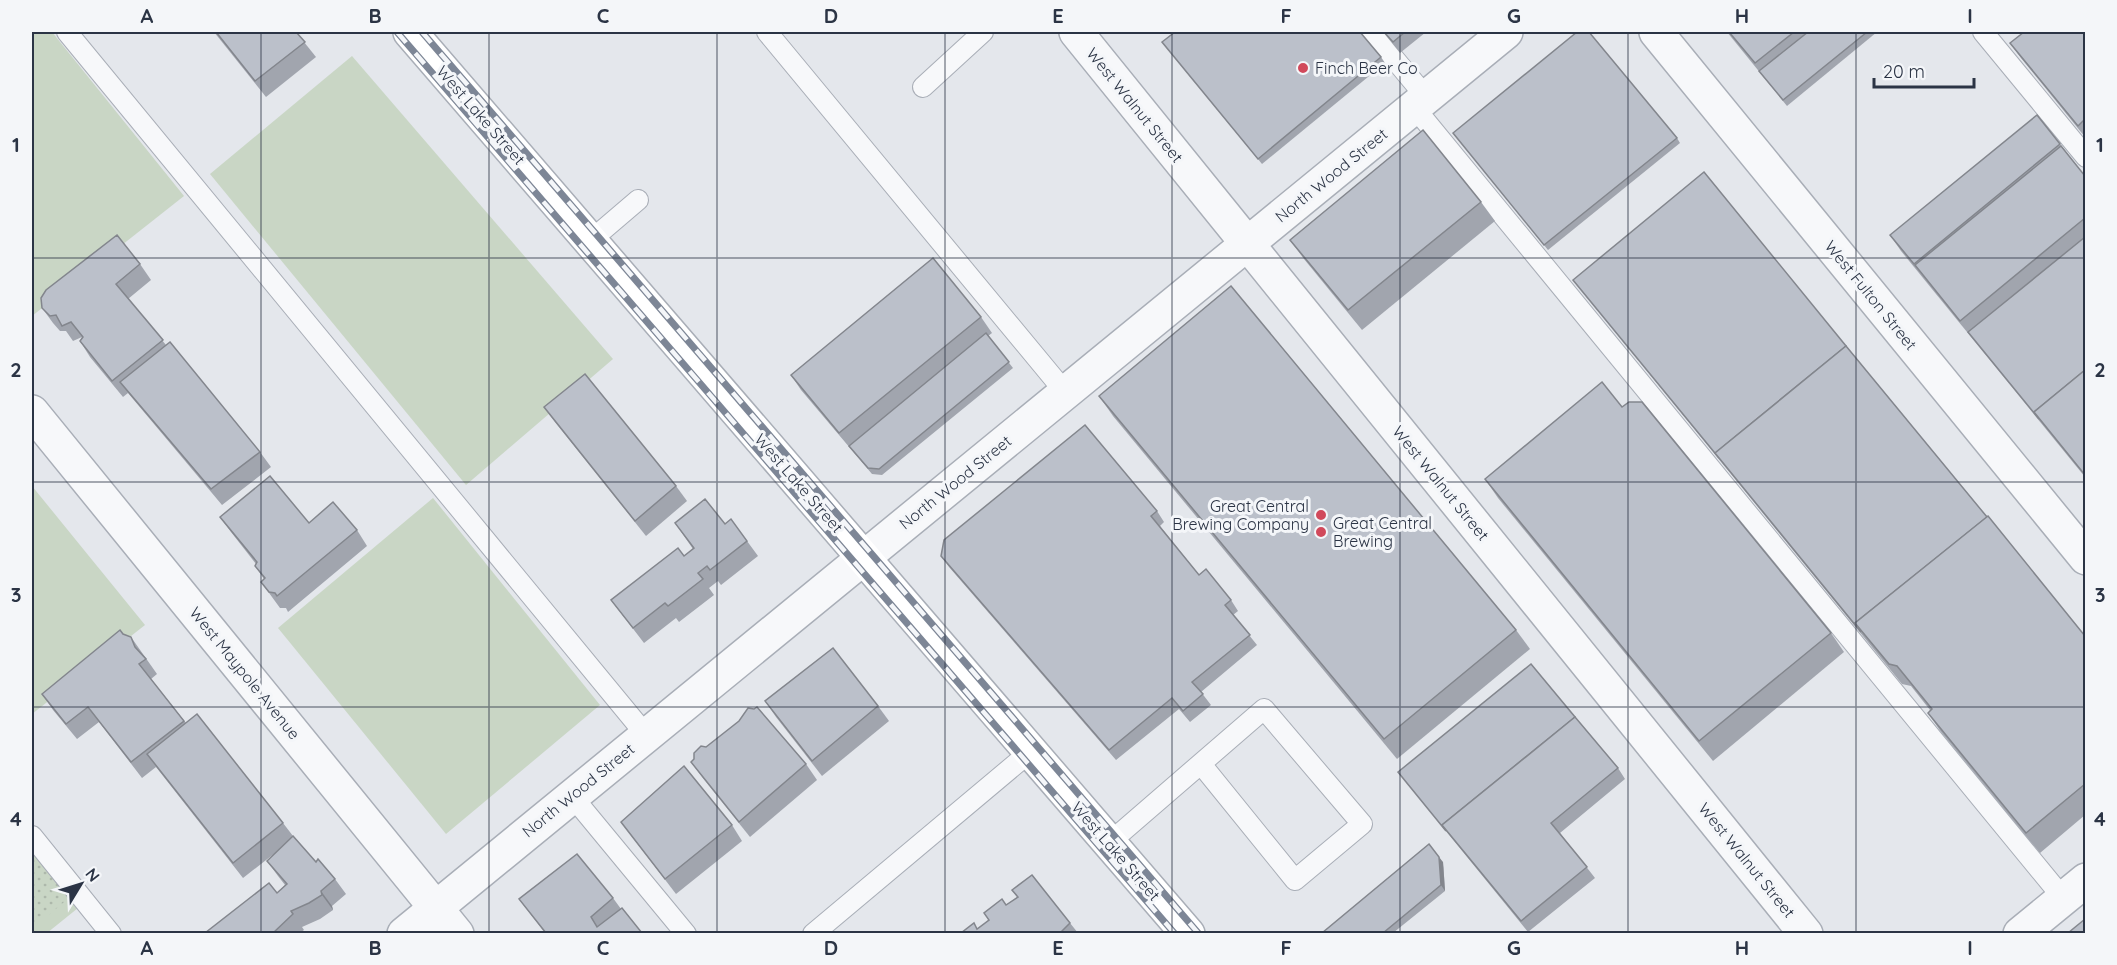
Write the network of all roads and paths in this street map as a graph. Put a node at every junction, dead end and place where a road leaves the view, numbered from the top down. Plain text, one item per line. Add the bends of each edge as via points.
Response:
1 (67, 32) edge
2 (410, 32) edge
3 (767, 32) edge
4 (983, 32) edge
5 (1076, 32) edge
6 (1372, 32) edge
7 (1506, 32) edge
8 (1656, 32) edge
9 (1983, 32) edge
10 (923, 87) dead end
11 (1420, 102) junction
12 (2085, 157) edge
13 (638, 200) dead end
14 (590, 241) junction
15 (1247, 243) junction
16 (1065, 393) junction
17 (32, 412) edge
18 (863, 557) junction
19 (2085, 558) edge
20 (646, 735) junction
21 (1030, 752) junction
22 (1201, 764) junction
23 (572, 795) junction
24 (32, 836) edge
25 (1109, 843) junction
26 (2077, 892) edge
27 (435, 907) junction
28 (111, 933) edge
29 (404, 933) edge
30 (457, 933) edge
31 (686, 933) edge
32 (813, 933) edge
33 (1188, 933) edge
34 (1806, 933) edge
35 (2020, 933) edge

1 - 20 lane
2 - 14 main road, West Lake Street
3 - 16 lane
4 - 10 lane
5 - 15 street, West Walnut Street
6 - 11 lane
7 - 11 street, North Wood Street
8 - 19 street, West Fulton Street
9 - 12 lane
11 - 15 street, North Wood Street
11 - 26 lane
13 - 14 lane
14 - 18 main road, West Lake Street
15 - 16 street, North Wood Street
15 - 34 street, West Walnut Street
16 - 18 street, North Wood Street
17 - 27 street, West Maypole Avenue
18 - 20 street, North Wood Street
18 - 21 main road, West Lake Street
20 - 23 street, North Wood Street
21 - 25 main road, West Lake Street
21 - 32 lane
22 - 22 lane via 1264,709 1362,824 1295,880
22 - 25 lane
23 - 27 street, North Wood Street
23 - 31 lane
24 - 28 lane
25 - 33 main road, West Lake Street
26 - 35 street
27 - 29 street, North Wood Street
27 - 30 street, West Maypole Avenue

